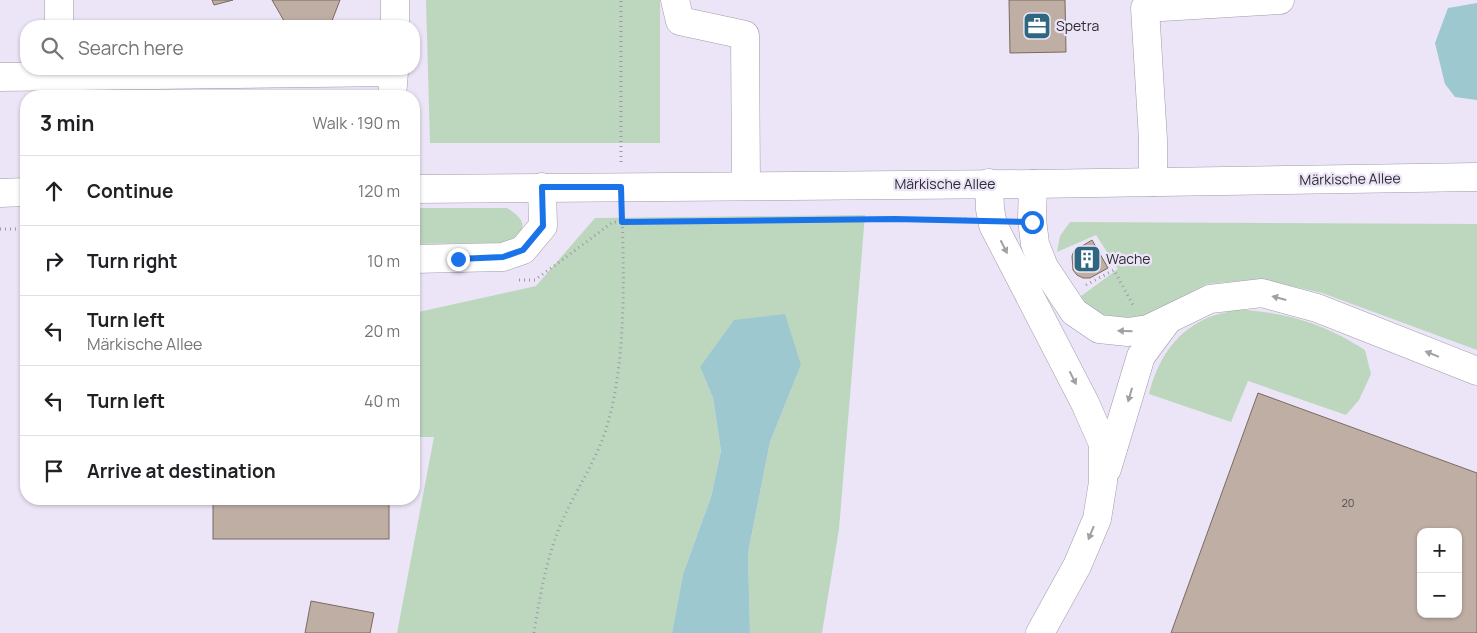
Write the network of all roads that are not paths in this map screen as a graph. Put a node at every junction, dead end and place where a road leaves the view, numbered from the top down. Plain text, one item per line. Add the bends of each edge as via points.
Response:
1 (59, 0) edge
2 (396, 0) edge
3 (675, 0) edge
4 (1280, 0) edge
5 (59, 20) edge
6 (395, 20) edge
7 (0, 77) edge
8 (394, 79) edge
9 (59, 80) edge
10 (1477, 177) edge
11 (1153, 182) junction
12 (989, 183) junction
13 (1034, 184) junction
14 (746, 186) junction
15 (542, 187) junction
16 (420, 189) edge
17 (20, 192) edge
18 (0, 193) edge
19 (420, 259) edge
20 (1167, 321) junction
21 (1477, 372) edge
22 (1103, 482) junction
23 (1040, 633) edge

1 - 5 street
2 - 6 street
3 - 14 street via 680,21 745,35
4 - 11 street via 1145,8
7 - 9 street
8 - 9 street
10 - 11 street, Märkische Allee
11 - 13 street, Märkische Allee
12 - 13 street, Märkische Allee
12 - 14 street, Märkische Allee
12 -> 22 street via 992,220 1086,403 1103,444
20 -> 13 street via 1148,329 1128,332 1099,329 1074,312 1050,279 1035,244 1032,219
14 - 15 street, Märkische Allee
15 - 16 street, Märkische Allee
15 - 19 street via 543,226 523,250 503,257
17 - 18 street
21 -> 20 street via 1317,308 1262,293 1210,299
20 -> 22 street via 1142,356
22 -> 23 street via 1097,519 1077,566

